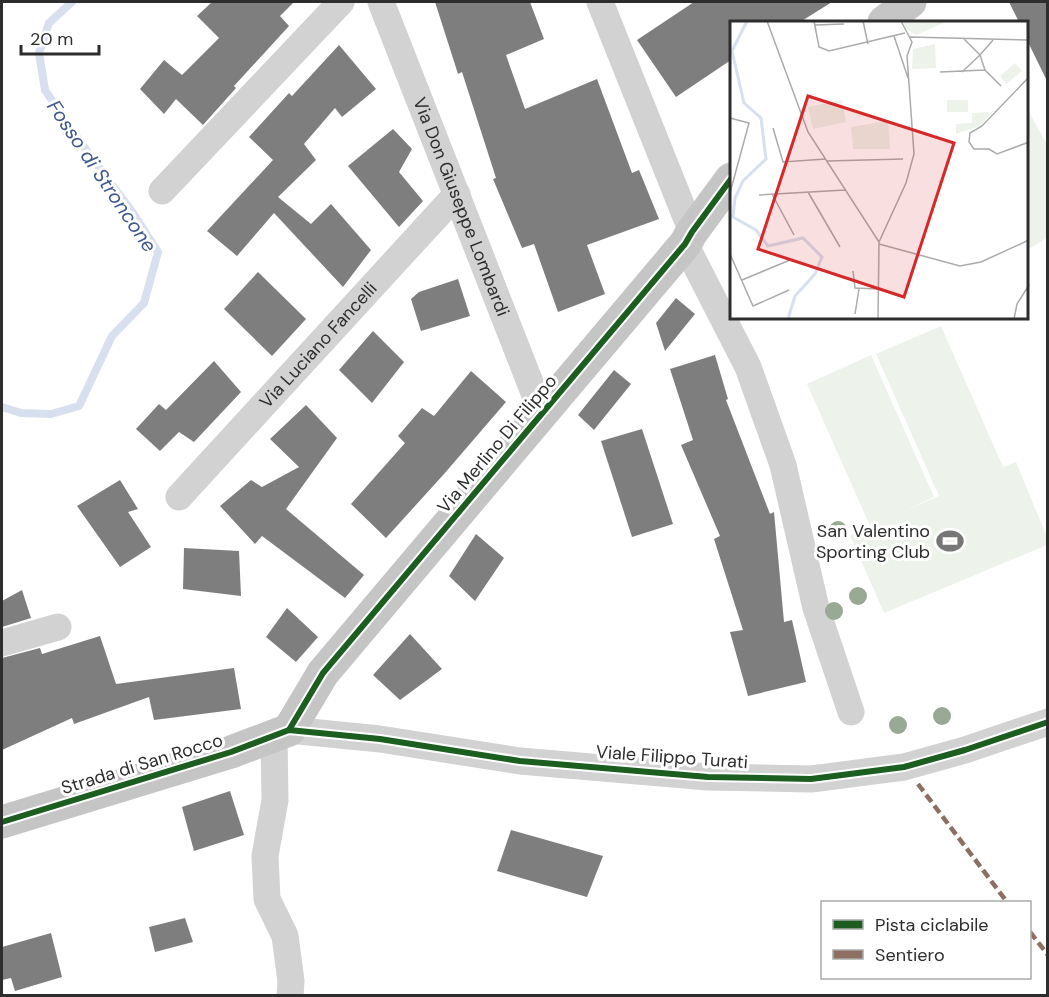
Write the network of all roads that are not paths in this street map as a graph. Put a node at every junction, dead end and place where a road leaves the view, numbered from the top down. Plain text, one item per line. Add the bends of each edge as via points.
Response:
1 (341, 2) edge
2 (381, 2) edge
3 (600, 2) edge
4 (910, 2) edge
5 (885, 21) edge
6 (730, 179) edge
7 (162, 191) dead end
8 (457, 194) junction
9 (689, 238) junction
10 (542, 413) junction
11 (179, 497) dead end
12 (58, 627) dead end
13 (2, 643) edge
14 (851, 712) dead end
15 (1047, 722) edge
16 (282, 733) junction
17 (2, 822) edge
18 (290, 996) edge

1 - 7 street
2 - 8 street, Via Don Giuseppe Lombardi
3 - 9 street
4 - 5 main road
6 - 9 main road, Via Merlino Di Filippo
8 - 10 street, Via Don Giuseppe Lombardi
8 - 11 street, Via Luciano Fancelli
9 - 10 main road, Via Merlino Di Filippo
9 - 14 street via 748,367 783,465 816,608
10 - 16 main road, Via Merlino Di Filippo via 323,673
12 - 13 street
15 - 16 street, Viale Filippo Turati via 904,767 811,779 708,777 520,761 380,739
16 - 17 main road, Strada di San Rocco
16 - 18 street via 265,856 267,899 285,936

